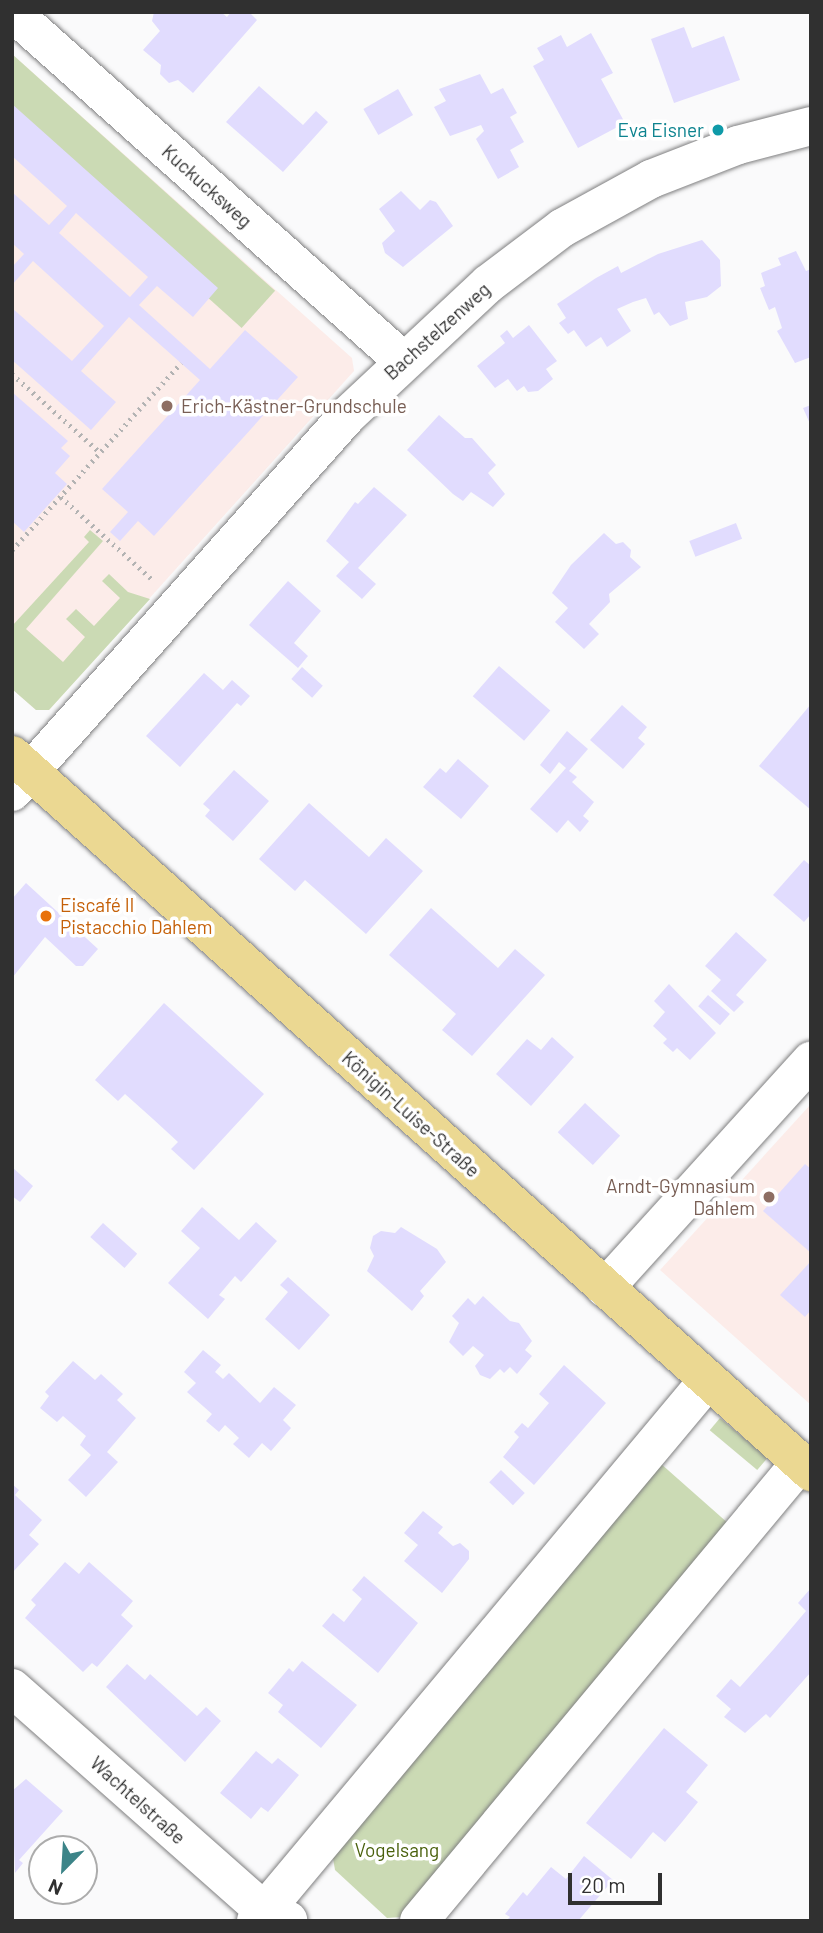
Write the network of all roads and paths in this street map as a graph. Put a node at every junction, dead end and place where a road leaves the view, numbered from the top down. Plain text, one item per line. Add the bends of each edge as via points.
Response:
1 (12, 12) edge
2 (811, 126) edge
3 (402, 360) junction
4 (181, 363) dead end
5 (12, 374) edge
6 (100, 452) junction
7 (61, 497) junction
8 (12, 550) edge
9 (164, 590) dead end
10 (18, 772) edge
11 (811, 1061) edge
12 (605, 1288) junction
13 (708, 1380) junction
14 (805, 1468) edge
15 (12, 1688) edge
16 (271, 1918) edge
17 (419, 1921) edge

1 - 3 street, Kuckucksweg
2 - 3 street, Bachstelzenweg via 738,145 650,179 562,228 488,284
3 - 10 street, Bachstelzenweg
4 - 6 path
5 - 6 path
6 - 7 path
7 - 8 path
7 - 9 path
10 - 12 main road, Königin-Luise-Straße
11 - 12 street
12 - 13 main road, Königin-Luise-Straße
13 - 14 main road, Königin-Luise-Straße
13 - 16 street
14 - 17 street
15 - 16 street, Wachtelstraße

